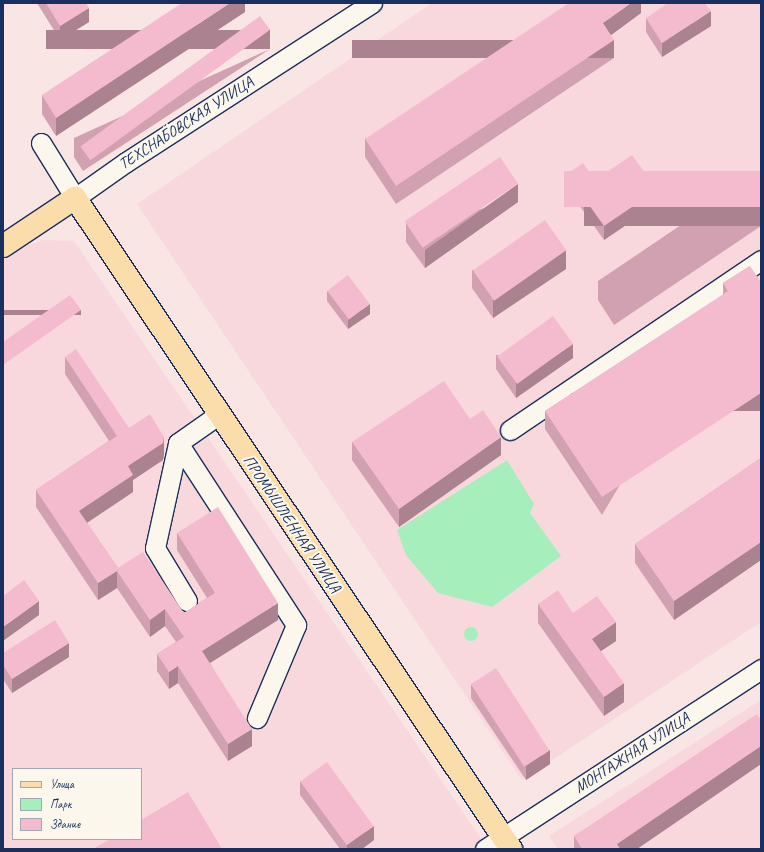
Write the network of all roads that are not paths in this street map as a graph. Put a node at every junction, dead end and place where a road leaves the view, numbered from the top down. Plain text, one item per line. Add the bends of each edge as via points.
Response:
1 (372, 3) edge
2 (41, 143) dead end
3 (75, 198) junction
4 (3, 246) edge
5 (761, 260) edge
6 (218, 415) junction
7 (510, 430) dead end
8 (178, 443) junction
9 (187, 601) dead end
10 (761, 669) edge
11 (256, 718) dead end
12 (507, 843) edge
13 (485, 849) edge

1 - 3 street, ТЕХСНАБОВСКАЯ УЛИЦА via 126,162
2 - 3 street
3 - 4 main road, ТЕХСНАБОВСКАЯ УЛИЦА
3 - 6 main road, ПРОМЫШЛЕННАЯ УЛИЦА
5 - 7 street
6 - 8 street
6 - 12 main road, ПРОМЫШЛЕННАЯ УЛИЦА
8 - 9 street via 155,548
8 - 11 street via 296,625
10 - 12 street, МОНТАЖНАЯ УЛИЦА
12 - 13 street, МОНТАЖНАЯ УЛИЦА

